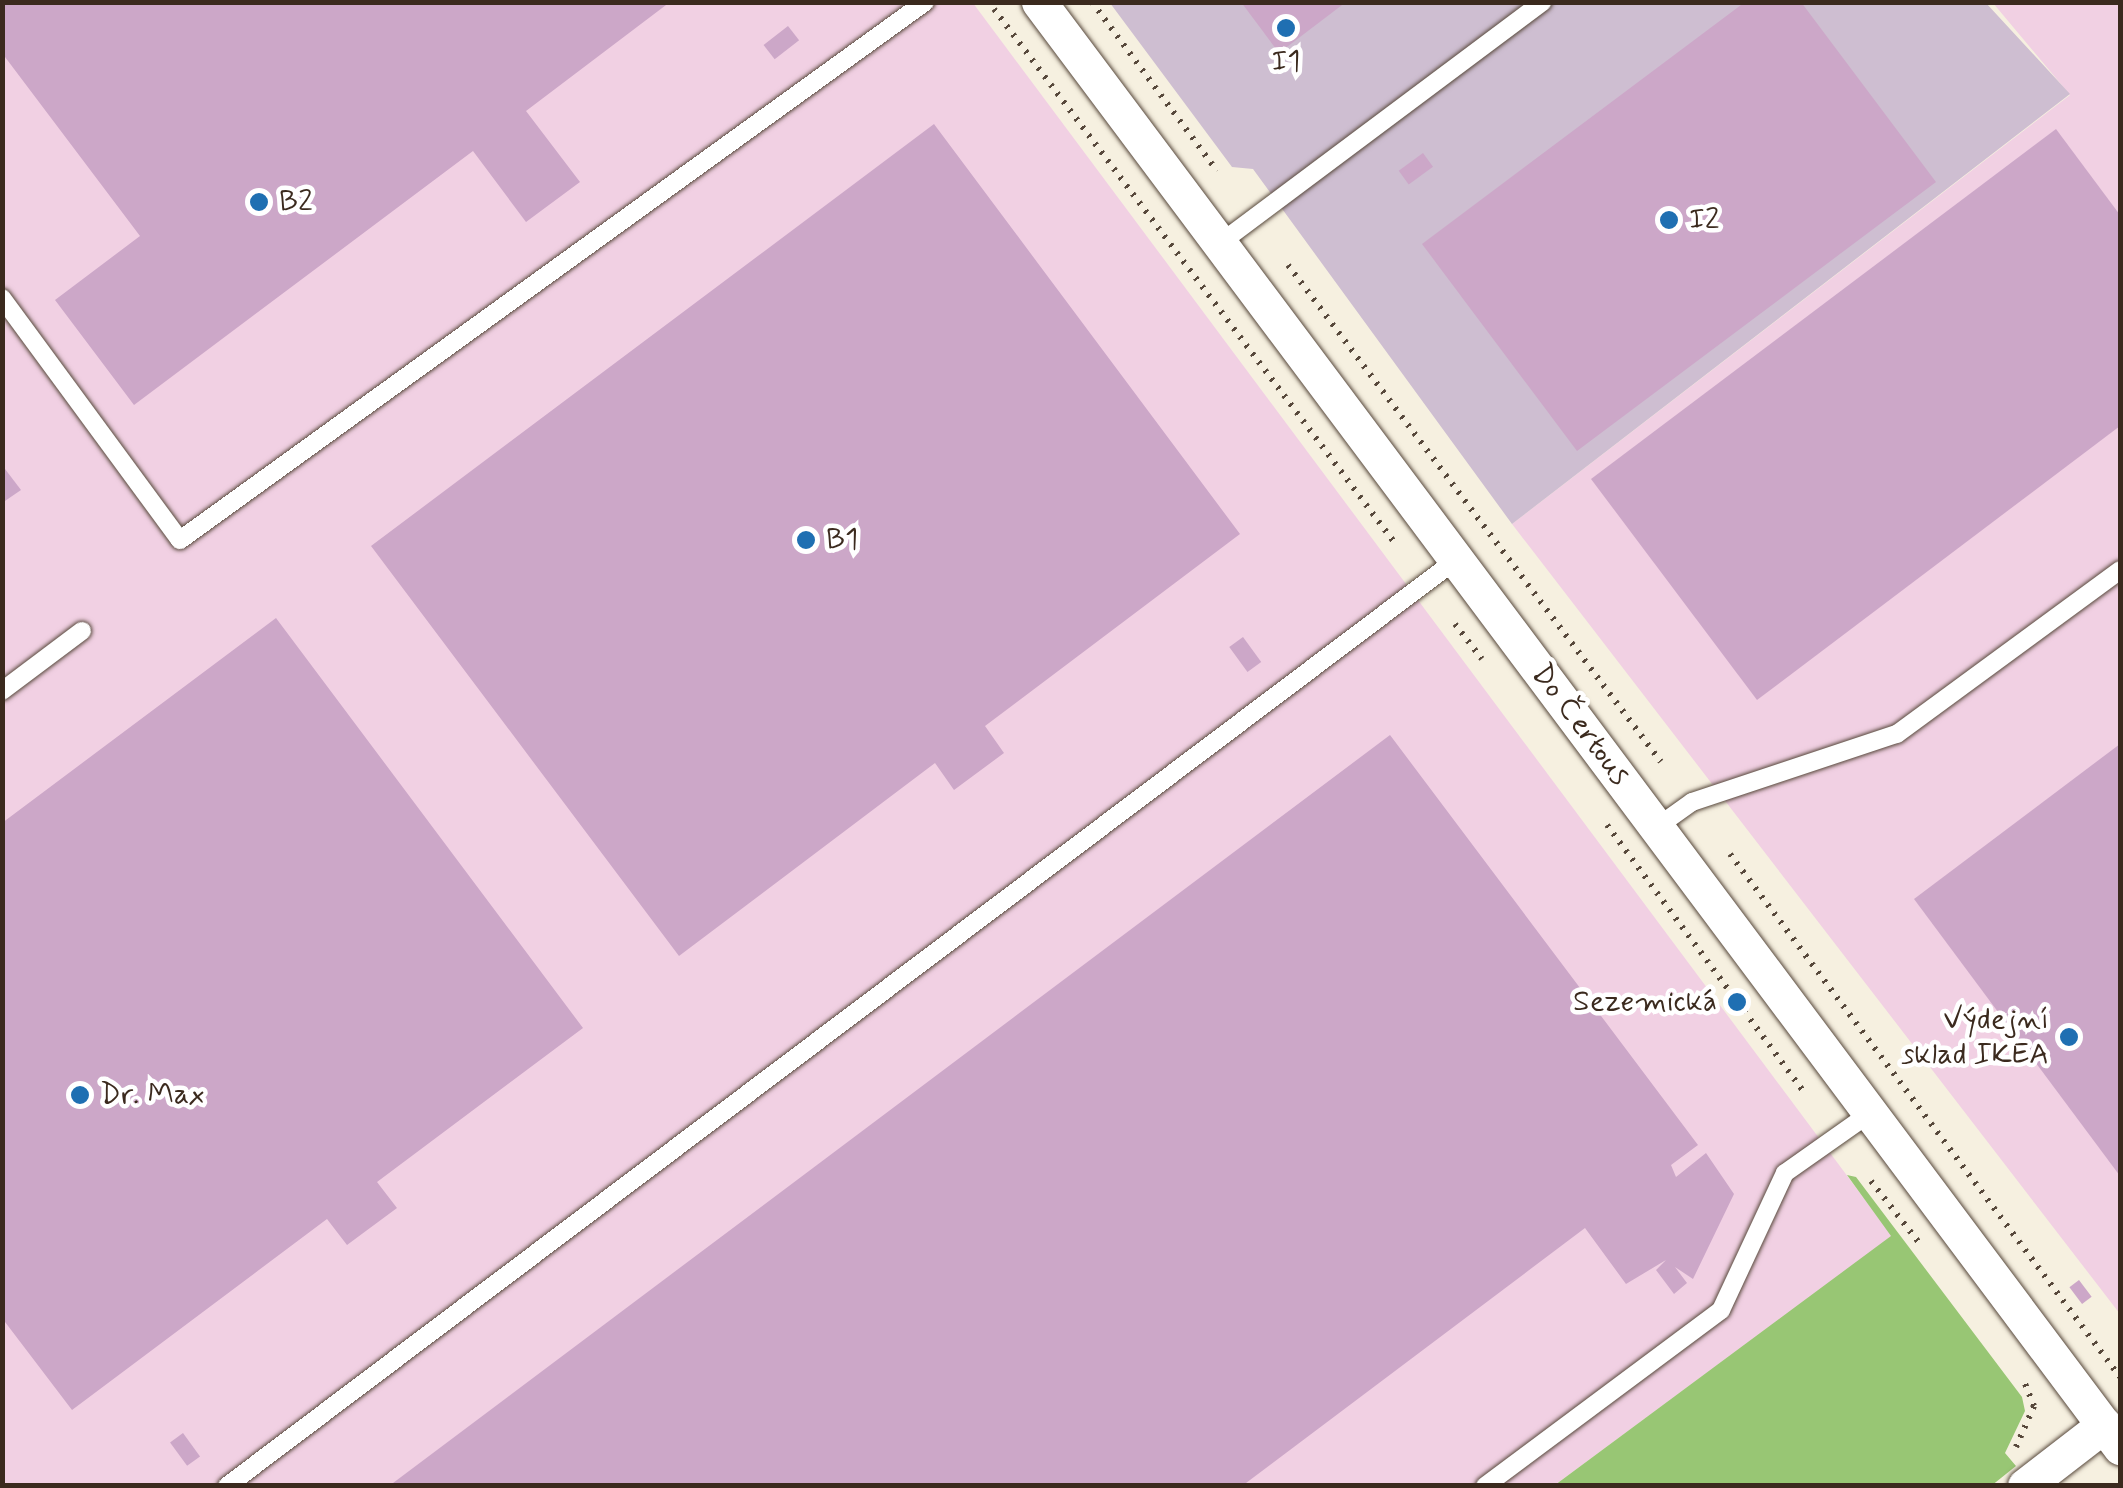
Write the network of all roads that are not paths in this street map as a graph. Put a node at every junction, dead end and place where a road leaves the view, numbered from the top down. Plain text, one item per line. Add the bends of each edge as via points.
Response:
1 (926, 2) edge
2 (1039, 2) edge
3 (1542, 2) edge
4 (1220, 244) junction
5 (2, 298) edge
6 (1456, 560) junction
7 (2120, 570) edge
8 (82, 631) dead end
9 (2, 691) edge
10 (1657, 827) junction
11 (1870, 1113) junction
12 (2112, 1436) edge
13 (2030, 1482) edge
14 (227, 1486) edge
15 (1485, 1486) edge

1 - 5 lane via 180,540
2 - 4 street, Do Čertous
3 - 4 lane
4 - 6 street, Do Čertous
6 - 10 street, Do Čertous
6 - 14 lane
7 - 10 lane via 1897,734 1692,802
8 - 9 lane
10 - 11 street, Do Čertous
11 - 12 street, Do Čertous
11 - 15 lane via 1784,1173 1721,1310
12 - 13 street

